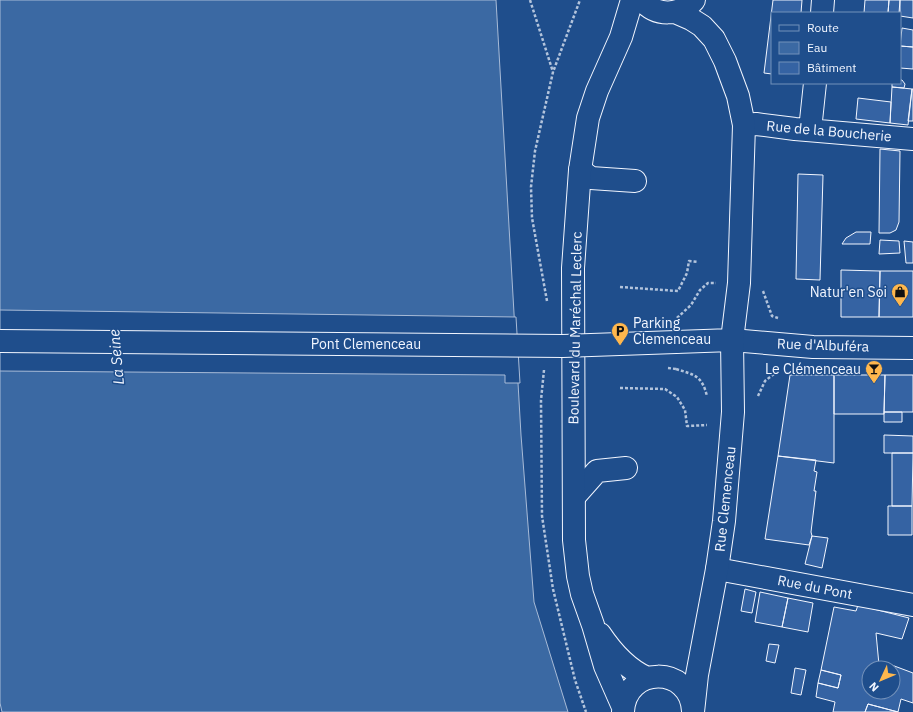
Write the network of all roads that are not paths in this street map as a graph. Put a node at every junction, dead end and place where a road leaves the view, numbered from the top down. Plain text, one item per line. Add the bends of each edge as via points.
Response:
1 (632, 0) edge
2 (642, 0) edge
3 (694, 0) edge
4 (704, 0) edge
5 (823, 0) edge
6 (669, 12) junction
7 (822, 12) edge
8 (712, 35) junction
9 (621, 37) junction
10 (815, 84) edge
11 (744, 125) junction
12 (810, 130) junction
13 (913, 139) edge
14 (580, 170) junction
15 (635, 181) dead end
16 (732, 340) junction
17 (0, 341) edge
18 (913, 348) edge
19 (626, 468) dead end
20 (574, 497) junction
21 (717, 569) junction
22 (913, 605) edge
23 (593, 625) junction
24 (702, 657) junction
25 (647, 678) junction
26 (673, 680) junction
27 (623, 710) edge
28 (693, 712) edge

1 - 9 main road, Boulevard du Maréchal Leclerc
2 - 6 main road via 651,8
3 - 6 main road via 686,7
4 - 8 main road
5 - 7 main road
6 - 8 main road via 692,19
6 - 9 main road via 654,16
8 - 11 main road, Rue Clemenceau via 738,96
9 - 14 main road, Boulevard du Maréchal Leclerc via 588,118
10 - 12 main road
11 - 12 main road, Rue de la Boucherie
11 - 16 main road, Rue Clemenceau via 739,283
12 - 13 main road, Rue de la Boucherie
14 - 15 main road via 591,178
14 - 20 main road, Boulevard du Maréchal Leclerc via 573,268
16 - 17 main road, Pont Clemenceau, bridge via 555,346
16 - 18 main road, Rue d'Albuféra via 813,347
16 - 21 main road, Rue Clemenceau via 733,412 724,521
19 - 20 main road via 597,471
20 - 23 main road, Boulevard du Maréchal Leclerc via 576,560 582,594
21 - 22 main road, Rue du Pont
21 - 24 main road, Rue Clemenceau
23 - 25 main road, Boulevard du Maréchal Leclerc via 630,669
23 - 27 main road, Boulevard du Maréchal Leclerc via 605,666
24 - 26 main road via 688,672
24 - 28 main road, Rue Clemenceau via 697,675
25 - 26 main road via 661,677
25 - 27 main road via 630,691
26 - 28 main road via 689,695

